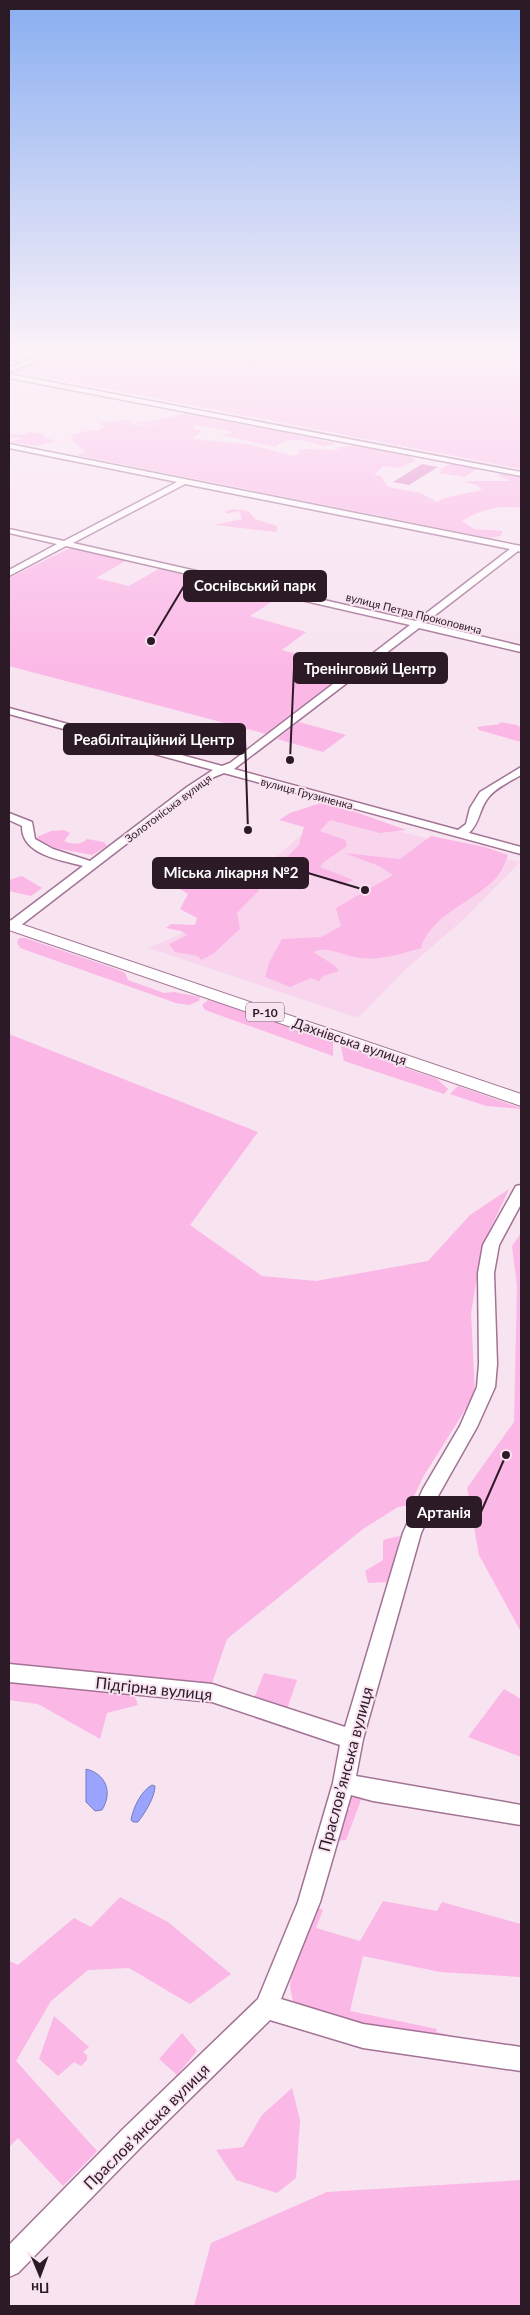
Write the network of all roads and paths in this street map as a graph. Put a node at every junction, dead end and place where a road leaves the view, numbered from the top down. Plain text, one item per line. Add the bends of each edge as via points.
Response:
1 (77, 460) edge
2 (448, 460) edge
3 (521, 474) edge
4 (183, 482) junction
5 (9, 531) edge
6 (65, 543) junction
7 (519, 549) edge
8 (9, 573) edge
9 (417, 626) junction
10 (521, 649) edge
11 (9, 711) edge
12 (222, 770) junction
13 (521, 770) edge
14 (9, 816) edge
15 (460, 835) junction
16 (521, 851) edge
17 (92, 865) junction
18 (11, 925) edge
19 (521, 1100) edge
20 (521, 1190) edge
21 (9, 1673) edge
22 (352, 1739) junction
23 (344, 1783) junction
24 (521, 1815) edge
25 (266, 2007) junction
26 (521, 2059) edge
27 (9, 2264) edge

1 - 4 street
2 - 3 street
4 - 6 street
4 - 7 street
5 - 6 street, вулиця Петра Прокоповича
6 - 8 street
6 - 9 street, вулиця Петра Прокоповича
7 - 9 street, Золотоніська вулиця
9 - 10 street, вулиця Петра Прокоповича
9 - 12 street, Золотоніська вулиця via 242,759
11 - 12 street, вулиця Грузиненка
12 - 15 street, вулиця Грузиненка
12 - 17 street, Золотоніська вулиця via 210,775
13 - 15 street via 484,794 471,825
14 - 17 street via 28,824 31,842 40,848
15 - 16 street, вулиця Грузиненка
17 - 18 street, Золотоніська вулиця
18 - 19 main road, Дахнівська вулиця / Р-10
20 - 22 street, Прасловʼянська вулиця via 490,1245 486,1273 486,1387 412,1533
21 - 22 street, Підгірна вулиця via 212,1693
22 - 23 street, Прасловʼянська вулиця
23 - 24 street via 373,1791
23 - 25 street, Прасловʼянська вулиця via 309,1902
25 - 26 street via 363,2036
25 - 27 street, Прасловʼянська вулиця

